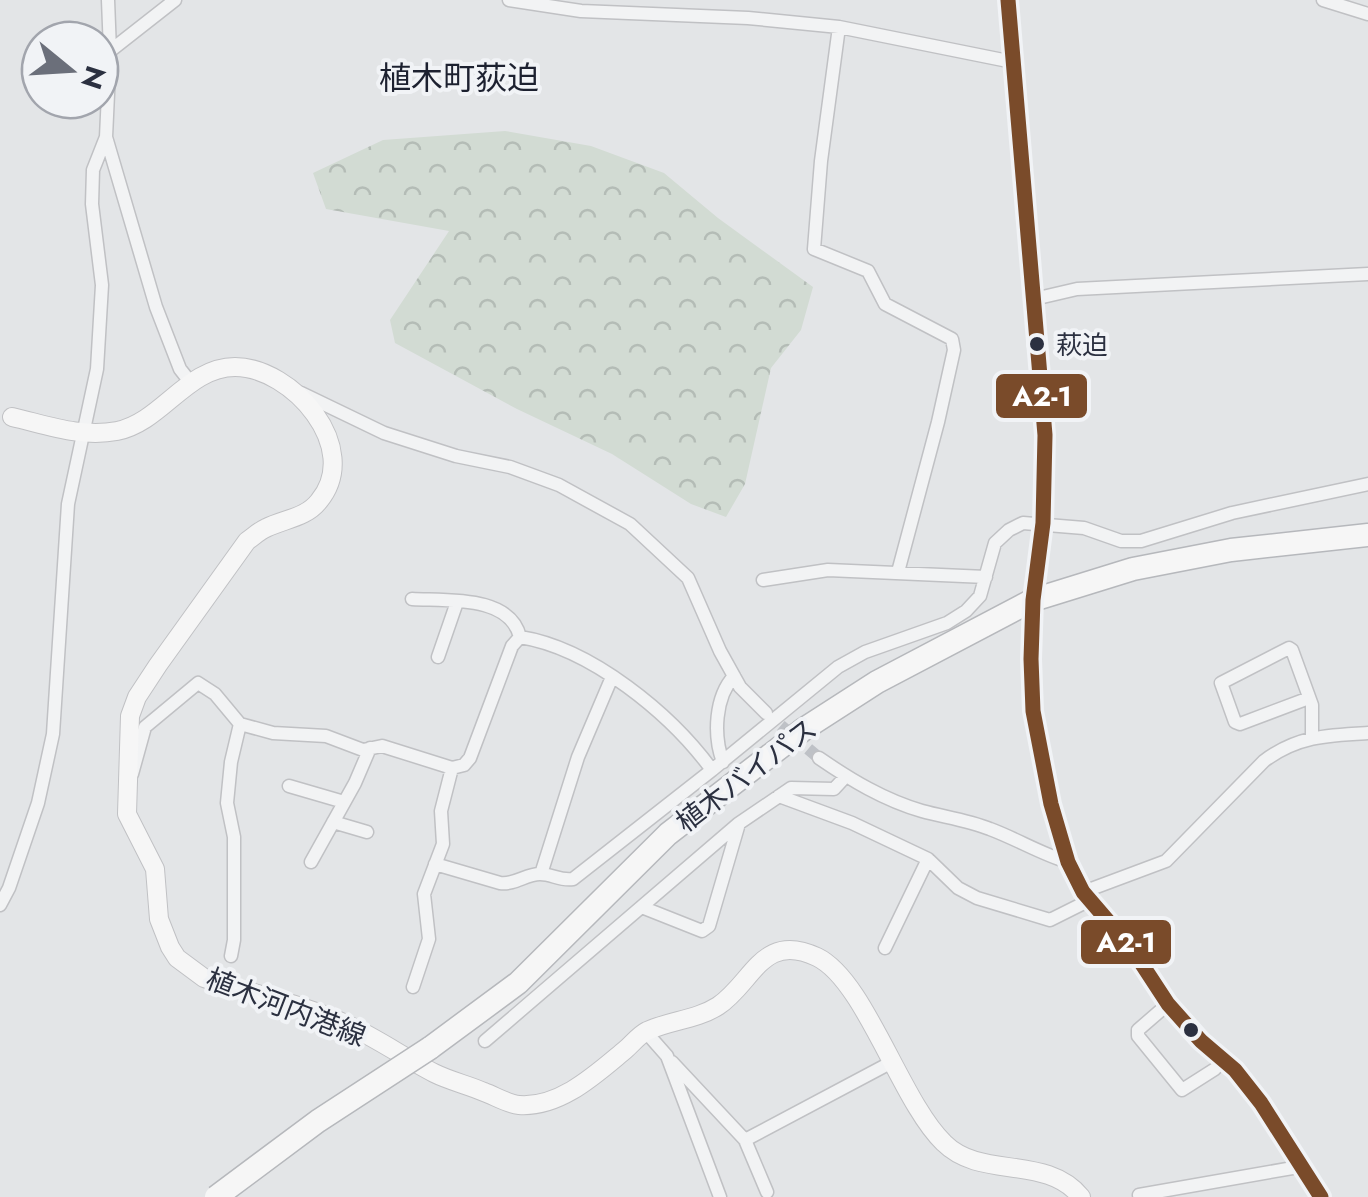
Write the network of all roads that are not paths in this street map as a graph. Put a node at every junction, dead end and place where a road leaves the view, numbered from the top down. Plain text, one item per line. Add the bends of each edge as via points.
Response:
1 (176, 0) edge
2 (509, 0) edge
3 (1008, 0) edge
4 (1324, 0) edge
5 (534, 2) edge
6 (1368, 14) edge
7 (838, 27) junction
8 (120, 43) edge
9 (1013, 62) junction
10 (107, 120) edge
11 (106, 137) junction
12 (1368, 274) edge
13 (1034, 298) junction
14 (191, 383) junction
15 (292, 388) junction
16 (12, 416) dead end
17 (81, 434) junction
18 (1368, 484) edge
19 (1043, 523) junction
20 (1368, 535) edge
21 (898, 572) junction
22 (986, 577) junction
23 (763, 580) dead end
24 (412, 598) dead end
25 (1033, 600) junction
26 (457, 602) junction
27 (520, 638) junction
28 (438, 657) dead end
29 (734, 676) junction
30 (612, 678) junction
31 (1309, 698) junction
32 (766, 713) tunnel mouth
33 (240, 724) junction
34 (1368, 733) edge
35 (1312, 736) junction
36 (370, 748) junction
37 (819, 758) tunnel mouth
38 (718, 766) junction
39 (452, 768) junction
40 (846, 776) junction
41 (128, 783) junction
42 (290, 786) dead end
43 (779, 796) junction
44 (344, 802) junction
45 (333, 822) junction
46 (738, 824) junction
47 (366, 832) dead end
48 (928, 860) junction
49 (311, 862) dead end
50 (1068, 862) junction
51 (435, 864) junction
52 (541, 874) junction
53 (1087, 896) junction
54 (0, 905) edge
55 (644, 908) junction
56 (885, 948) dead end
57 (230, 956) dead end
58 (412, 987) dead end
59 (1168, 1004) junction
60 (645, 1031) junction
61 (485, 1041) dead end
62 (667, 1056) junction
63 (892, 1062) junction
64 (1215, 1069) dead end
65 (745, 1140) junction
66 (1304, 1166) junction
67 (767, 1192) dead end
68 (1140, 1194) dead end
69 (216, 1197) edge
70 (720, 1197) edge
71 (1081, 1197) edge
72 (1321, 1197) edge

1 - 8 street
2 - 5 street
3 - 9 main road
4 - 6 street
5 - 7 street
7 - 9 street
7 - 21 street via 814,248 868,271 885,304 952,339 954,350
9 - 13 main road
10 - 11 street
11 - 14 street via 156,307
11 - 17 street via 93,170 102,285 97,370
12 - 13 street via 1077,288
13 - 19 main road via 1045,436
14 - 15 main road, 植木河内港線 via 235,367
14 - 17 main road, 植木河内港線 via 142,422
15 - 29 street via 384,433 559,485 630,524 688,578
15 - 41 main road, 植木河内港線 via 331,440 328,485 302,515 247,541 158,665 130,716
16 - 17 main road, 植木河内港線
17 - 54 street via 68,504 53,734 38,803
18 - 19 street via 1141,541
19 - 22 street via 1023,523 995,543
19 - 25 main road
20 - 25 highway, 植木バイパス via 1133,569
21 - 22 street
21 - 23 street via 828,570
22 - 38 street via 966,611 838,667
24 - 26 street
25 - 50 main road via 1033,711
25 - 69 highway, 植木バイパス, bridge via 804,728 668,834 518,982
26 - 27 street via 502,611
26 - 28 street
27 - 30 street
27 - 39 street via 470,758
29 - 32 street
29 - 38 street via 722,690
30 - 38 street via 672,721
30 - 52 street via 578,757
31 - 31 street via 1289,648 1220,683 1240,724
31 - 35 street
33 - 36 street
33 - 41 street via 204,684 193,684 148,723
33 - 57 street via 227,803 234,837
34 - 35 street
35 - 53 street via 1264,761 1166,861
36 - 39 street
36 - 44 street
37 - 40 street
38 - 52 street via 573,878
39 - 51 street
40 - 43 street via 834,789 800,786
40 - 50 street via 918,810 984,826
41 - 60 main road, 植木河内港線 via 127,814 155,869 170,947 204,978 347,1024 439,1075 518,1105 574,1090
42 - 44 street
43 - 46 street
43 - 48 street
44 - 45 street
45 - 47 street
45 - 49 street
46 - 55 street
46 - 55 street via 709,926 702,931
48 - 53 street via 977,898 1050,920
48 - 56 street
50 - 53 main road
51 - 52 street via 510,884
51 - 58 street via 424,894 428,939
53 - 59 main road
55 - 61 street
59 - 64 street via 1138,1036 1182,1090
59 - 66 main road via 1236,1070
60 - 62 street
60 - 63 main road, 植木河内港線 via 704,1015 758,961 792,950 833,968
62 - 65 street
62 - 70 street
63 - 65 street
63 - 71 main road, 植木河内港線 via 954,1152 1050,1174
65 - 67 street
66 - 68 street
66 - 72 main road

